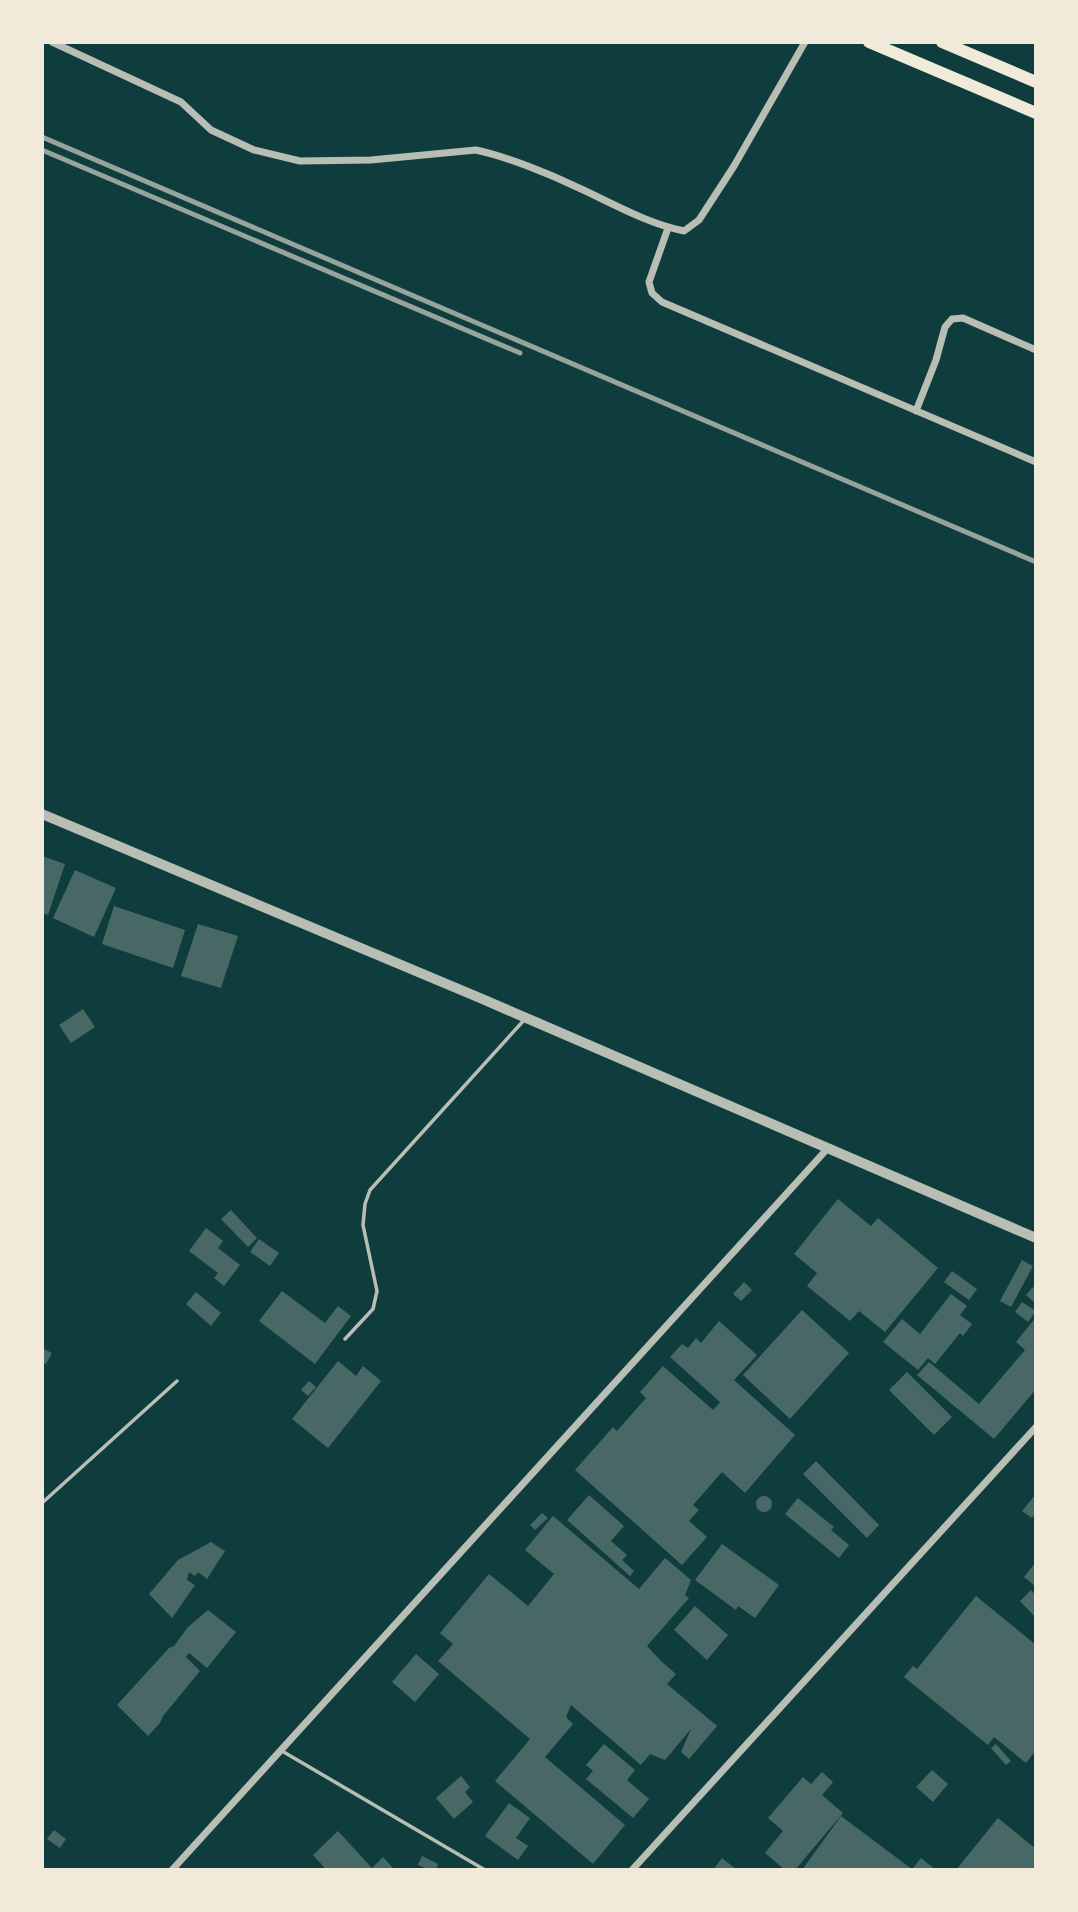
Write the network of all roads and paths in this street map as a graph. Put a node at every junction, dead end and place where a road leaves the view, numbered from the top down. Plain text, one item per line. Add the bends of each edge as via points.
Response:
1 (52, 42) edge
2 (805, 42) edge
3 (869, 42) edge
4 (942, 42) edge
5 (1036, 82) edge
6 (1036, 113) edge
7 (668, 228) junction
8 (1036, 350) edge
9 (916, 411) junction
10 (1036, 462) edge
11 (42, 814) edge
12 (526, 1018) junction
13 (828, 1148) junction
14 (1036, 1238) edge
15 (345, 1339) dead end
16 (177, 1381) dead end
17 (1036, 1427) edge
18 (42, 1503) edge
19 (281, 1750) junction
20 (172, 1870) edge
21 (485, 1870) edge
22 (632, 1870) edge

1 - 7 street via 181,102 211,130 254,150 300,161 476,150 577,187
2 - 7 street via 699,220 684,231
3 - 6 highway
4 - 5 highway
7 - 9 street via 649,282 662,302
8 - 9 street via 964,318 951,318
9 - 10 street
11 - 12 street
12 - 13 street
12 - 15 lane via 370,1190 363,1225 377,1291 373,1309
13 - 14 street
13 - 19 street
16 - 18 lane
17 - 22 street
19 - 20 street
19 - 21 lane

